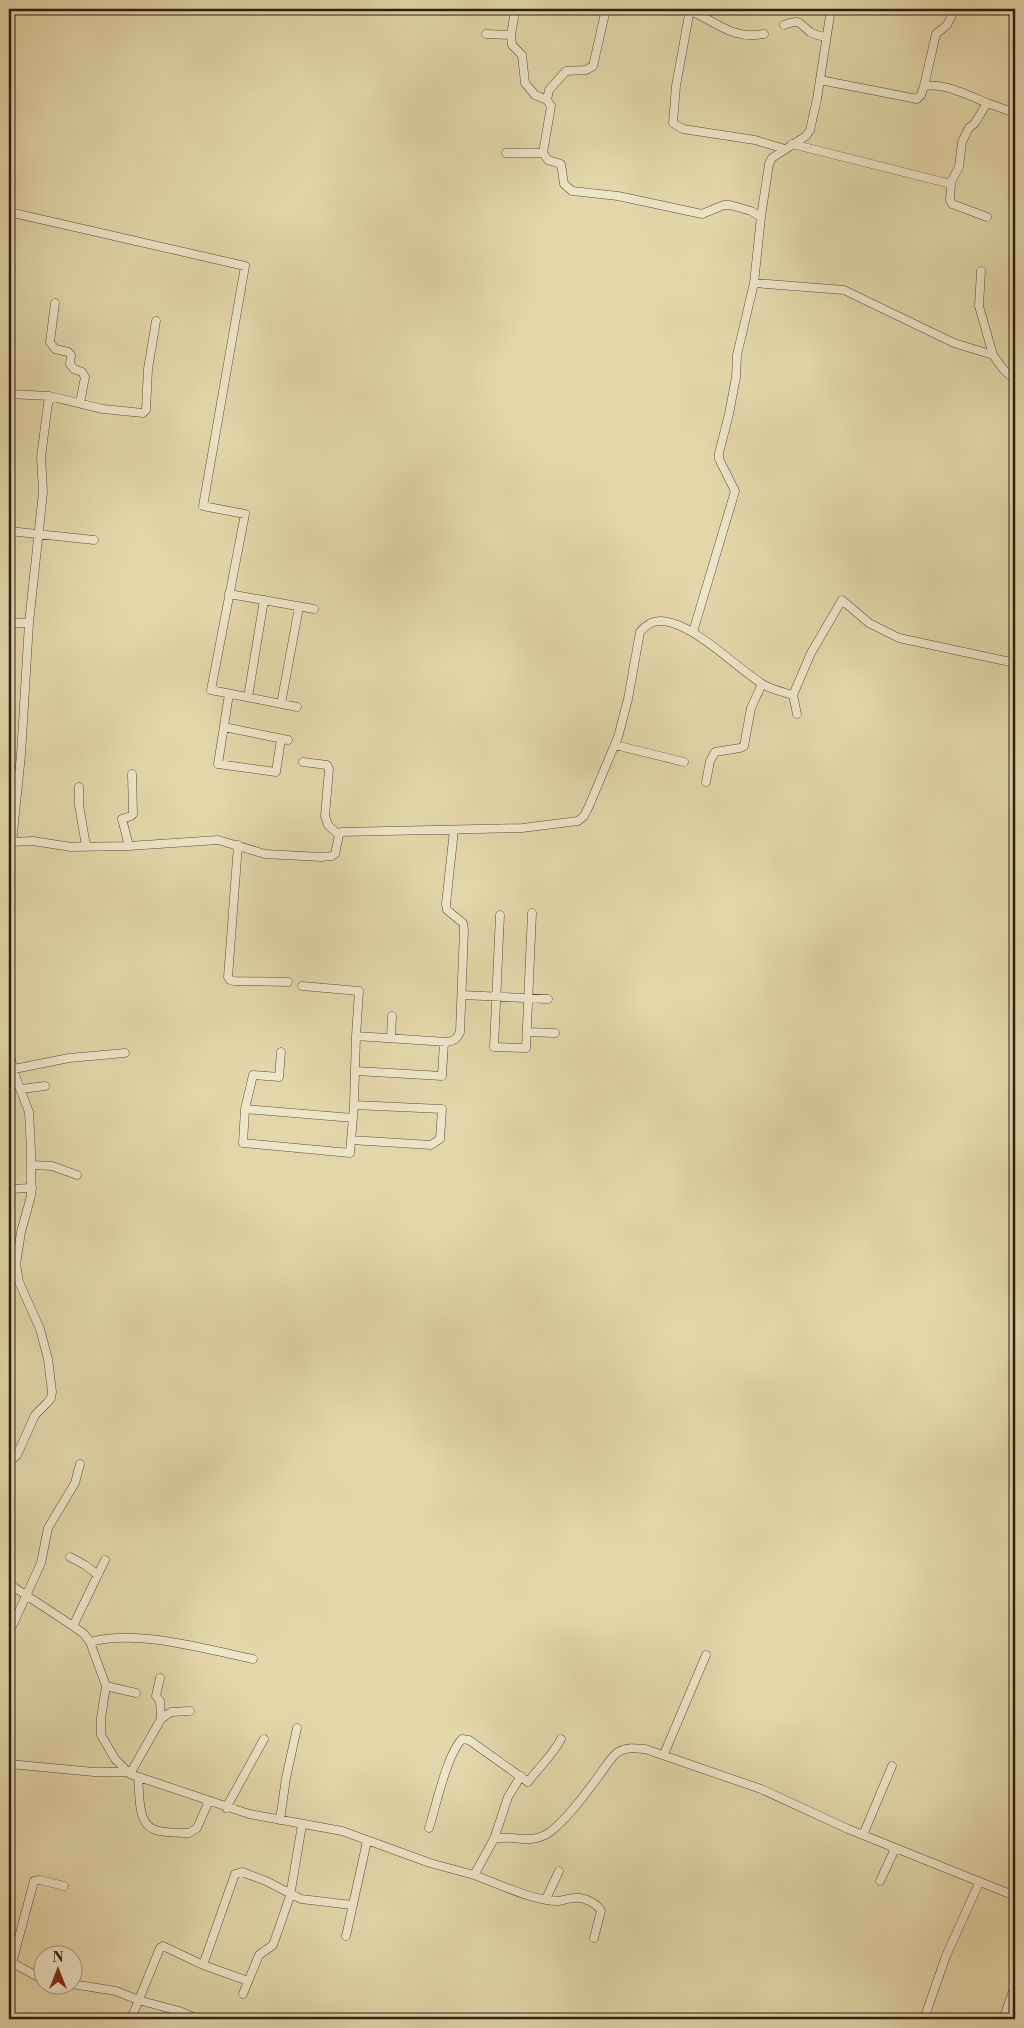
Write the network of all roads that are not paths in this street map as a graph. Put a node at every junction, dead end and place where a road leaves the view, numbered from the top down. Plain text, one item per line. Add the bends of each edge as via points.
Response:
1 (512, 9) edge
2 (606, 9) edge
3 (690, 9) edge
4 (831, 9) edge
5 (955, 9) edge
6 (784, 26) dead end
7 (486, 34) dead end
8 (764, 34) dead end
9 (511, 35) junction
10 (826, 37) junction
11 (820, 80) junction
12 (924, 86) junction
13 (547, 100) junction
14 (987, 103) junction
15 (1015, 113) edge
16 (792, 144) junction
17 (785, 149) junction
18 (506, 153) dead end
19 (543, 153) junction
20 (951, 182) junction
21 (9, 212) edge
22 (760, 217) junction
23 (987, 217) dead end
24 (981, 271) dead end
25 (754, 283) junction
26 (55, 303) dead end
27 (156, 321) dead end
28 (993, 355) junction
29 (1015, 380) edge
30 (9, 394) edge
31 (49, 396) junction
32 (80, 403) junction
33 (9, 530) edge
34 (38, 533) junction
35 (94, 540) dead end
36 (229, 594) junction
37 (264, 600) junction
38 (299, 607) junction
39 (314, 609) dead end
40 (9, 623) edge
41 (29, 623) junction
42 (693, 632) junction
43 (1015, 663) edge
44 (762, 684) junction
45 (229, 694) junction
46 (793, 695) junction
47 (248, 697) junction
48 (281, 704) junction
49 (297, 707) dead end
50 (797, 714) dead end
51 (224, 727) junction
52 (615, 745) junction
53 (303, 762) dead end
54 (684, 762) dead end
55 (132, 774) dead end
56 (706, 782) dead end
57 (79, 787) dead end
58 (13, 790) edge
59 (454, 830) junction
60 (339, 836) junction
61 (12, 842) junction
62 (238, 845) junction
63 (86, 846) junction
64 (128, 846) junction
65 (9, 851) edge
66 (532, 913) dead end
67 (500, 914) dead end
68 (288, 982) dead end
69 (302, 986) dead end
70 (462, 995) junction
71 (496, 996) junction
72 (528, 998) junction
73 (548, 999) dead end
74 (392, 1016) dead end
75 (527, 1032) junction
76 (555, 1033) dead end
77 (356, 1036) junction
78 (391, 1038) junction
79 (444, 1042) junction
80 (9, 1048) edge
81 (281, 1052) dead end
82 (125, 1053) dead end
83 (11, 1070) edge
84 (356, 1071) junction
85 (45, 1086) dead end
86 (21, 1089) junction
87 (354, 1105) junction
88 (245, 1109) junction
89 (353, 1118) junction
90 (351, 1140) junction
91 (31, 1165) junction
92 (77, 1175) dead end
93 (32, 1188) junction
94 (9, 1189) edge
95 (9, 1457) edge
96 (80, 1464) dead end
97 (70, 1557) dead end
98 (105, 1560) dead end
99 (98, 1575) junction
100 (9, 1584) edge
101 (26, 1594) junction
102 (73, 1626) junction
103 (9, 1633) edge
104 (90, 1642) junction
105 (706, 1655) dead end
106 (253, 1659) dead end
107 (160, 1678) dead end
108 (106, 1686) junction
109 (136, 1693) dead end
110 (190, 1711) dead end
111 (161, 1719) junction
112 (297, 1728) dead end
113 (264, 1739) dead end
114 (561, 1739) dead end
115 (664, 1754) junction
116 (9, 1764) edge
117 (892, 1766) dead end
118 (128, 1773) junction
119 (520, 1776) junction
120 (138, 1778) junction
121 (209, 1801) junction
122 (226, 1808) junction
123 (280, 1820) junction
124 (302, 1825) junction
125 (428, 1828) dead end
126 (863, 1835) junction
127 (494, 1839) junction
128 (367, 1841) junction
129 (895, 1849) junction
130 (559, 1871) dead end
131 (474, 1874) junction
132 (880, 1881) dead end
133 (979, 1883) junction
134 (64, 1886) dead end
135 (290, 1892) junction
136 (1015, 1896) edge
137 (546, 1899) junction
138 (352, 1905) junction
139 (346, 1936) dead end
140 (594, 1938) dead end
141 (10, 1962) edge
142 (203, 1965) junction
143 (32, 1974) edge
144 (248, 1981) junction
145 (82, 1986) edge
146 (1015, 1986) edge
147 (243, 1994) dead end
148 (138, 2000) junction
149 (131, 2019) edge
150 (198, 2019) edge
151 (924, 2019) edge
152 (1003, 2019) edge

1 - 9 street
2 - 13 street via 594,66 586,70 566,71 549,90
3 - 8 street via 731,32 752,36
3 - 17 street via 673,123 683,129 755,140
4 - 10 street
5 - 12 street via 947,25 936,34
6 - 10 street via 802,23 809,31
7 - 9 street
9 - 13 street via 512,45 522,56 525,83 535,95
10 - 11 street
11 - 12 street via 917,99
11 - 16 street via 810,130
12 - 14 street via 951,89
13 - 19 street via 551,106
14 - 15 street
14 - 20 street via 975,123 968,128 962,142 959,167
16 - 17 street
16 - 20 street via 880,168
17 - 22 street via 769,164
18 - 19 street
19 - 22 street via 548,160 561,164 564,184 572,191 618,196 702,214 730,205
20 - 23 street via 952,204
21 - 36 street via 245,266 203,506 245,514
22 - 25 street
24 - 28 street via 979,306
25 - 28 street via 844,290 954,343
25 - 42 street via 719,452 719,459 735,491
26 - 32 street via 50,342 55,349 71,355 70,364 85,377
27 - 32 street via 148,369 146,410 136,414
28 - 29 street
30 - 31 street
31 - 32 street
31 - 34 street via 41,458 43,492
33 - 34 street
34 - 35 street
34 - 41 street
36 - 37 street
36 - 45 street via 211,690
37 - 38 street
37 - 47 street
38 - 39 street
38 - 48 street
40 - 41 street
41 - 58 street via 24,716
42 - 44 street
42 - 52 street via 662,621 646,626 640,632 628,699
43 - 46 street via 900,638 869,622 842,600 810,653
44 - 46 street
44 - 56 street via 751,708 744,746 715,752
45 - 47 street
45 - 51 street
46 - 50 street
47 - 48 street
48 - 49 street
51 - 51 street via 218,764 276,772 285,739
52 - 54 street
52 - 59 street via 581,820 522,828
53 - 60 street via 327,765 329,769 325,816 328,825
55 - 64 street via 133,814 122,819
57 - 63 street
58 - 61 street
59 - 60 street via 359,830 341,832
59 - 70 street via 446,904 450,914 463,923
60 - 62 street via 332,856 266,854
61 - 63 street
61 - 65 street
62 - 64 street via 218,840
62 - 68 street via 228,977 234,981
63 - 64 street
66 - 72 street
67 - 71 street
69 - 77 street via 359,992
70 - 71 street
70 - 79 street via 460,1032 454,1041
71 - 72 street
71 - 75 street via 494,1047 526,1048
72 - 73 street
72 - 75 street
74 - 78 street
75 - 76 street
77 - 78 street
77 - 84 street
78 - 79 street
79 - 84 street via 442,1076
80 - 83 street
81 - 88 street via 279,1077 254,1075
82 - 83 street via 69,1058
83 - 86 street
84 - 87 street
85 - 86 street
86 - 91 street via 29,1112
87 - 89 street
87 - 90 street via 442,1109 440,1139 431,1145
88 - 89 street
88 - 90 street via 243,1142 350,1153
89 - 90 street
91 - 92 street via 52,1166
91 - 93 street
93 - 94 street
93 - 95 street via 16,1264 19,1282 40,1329 52,1392 51,1398 34,1415 17,1455
96 - 101 street via 75,1483 48,1528 41,1563
97 - 99 street
98 - 99 street
99 - 102 street
100 - 101 street
101 - 102 street
101 - 103 street
102 - 104 street
104 - 106 street via 111,1637 149,1638
104 - 108 street
105 - 115 street
107 - 111 street via 156,1696 160,1701
108 - 109 street
108 - 118 street via 100,1729 107,1746
110 - 111 street via 170,1712
111 - 118 street
112 - 123 street
113 - 122 street
114 - 119 street via 528,1782
115 - 126 street via 761,1788
115 - 127 street via 635,1748 618,1752 578,1804 550,1832 537,1839
116 - 118 street
117 - 126 street
118 - 120 street
119 - 125 street via 469,1740 462,1739 444,1779
119 - 127 street via 508,1797
120 - 121 street
120 - 121 street via 141,1810 147,1826 155,1830 194,1831
121 - 122 street
122 - 123 street
123 - 124 street
124 - 128 street via 342,1831
124 - 135 street
126 - 129 street
127 - 131 street
128 - 131 street
128 - 138 street
129 - 132 street
129 - 133 street
130 - 137 street
131 - 137 street
133 - 136 street
133 - 151 street via 946,1956
134 - 141 street via 34,1881
135 - 138 street via 301,1900
135 - 142 street via 242,1872 234,1874
135 - 144 street via 273,1945 259,1955
137 - 140 street via 560,1901 576,1897 599,1906 601,1911
138 - 139 street
141 - 143 street
142 - 144 street
142 - 148 street via 163,1946
144 - 147 street
145 - 148 street via 116,1991
146 - 152 street
148 - 149 street
148 - 150 street

